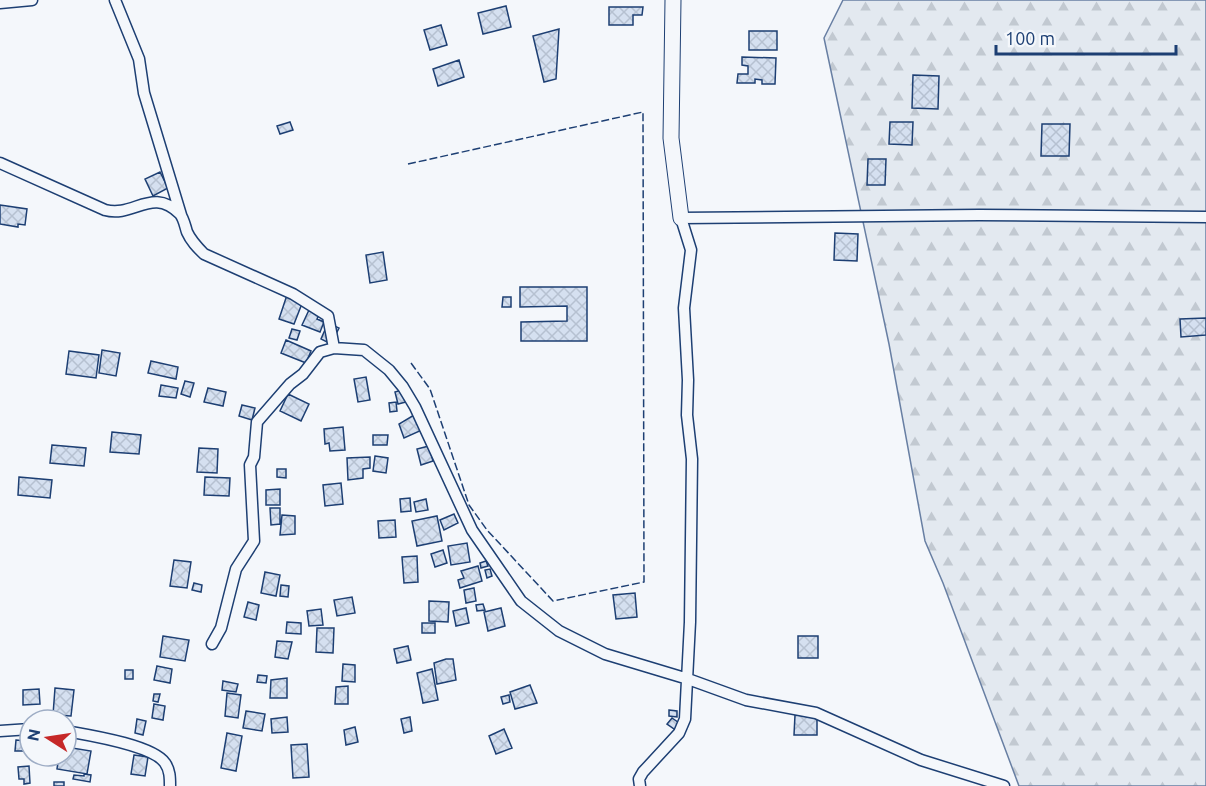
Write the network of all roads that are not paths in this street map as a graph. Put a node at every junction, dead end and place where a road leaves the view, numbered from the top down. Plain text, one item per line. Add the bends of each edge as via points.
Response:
1 (32, 0) edge
2 (115, 0) edge
3 (673, 0) edge
4 (0, 3) edge
5 (0, 163) edge
6 (181, 216) junction
7 (1206, 217) edge
8 (681, 218) junction
9 (334, 348) junction
10 (212, 644) dead end
11 (688, 679) junction
12 (18, 730) edge
13 (0, 731) edge
14 (78, 734) edge
15 (170, 786) edge
16 (640, 786) edge
17 (1004, 786) edge

1 - 4 street
2 - 6 street via 139,59 144,93
3 - 8 street via 671,138
5 - 6 street via 115,213 152,201
6 - 9 street via 191,240 204,254 293,294 328,316
7 - 8 street
8 - 11 street via 691,250 684,308 692,459
9 - 10 street via 320,352 257,422 250,465 254,541 236,569 221,628
9 - 11 street via 364,350 403,387 472,530 520,602 584,645
11 - 16 street via 683,727 643,772
11 - 17 street via 746,700 816,713 921,760
12 - 13 street
14 - 15 street via 153,753 165,762

